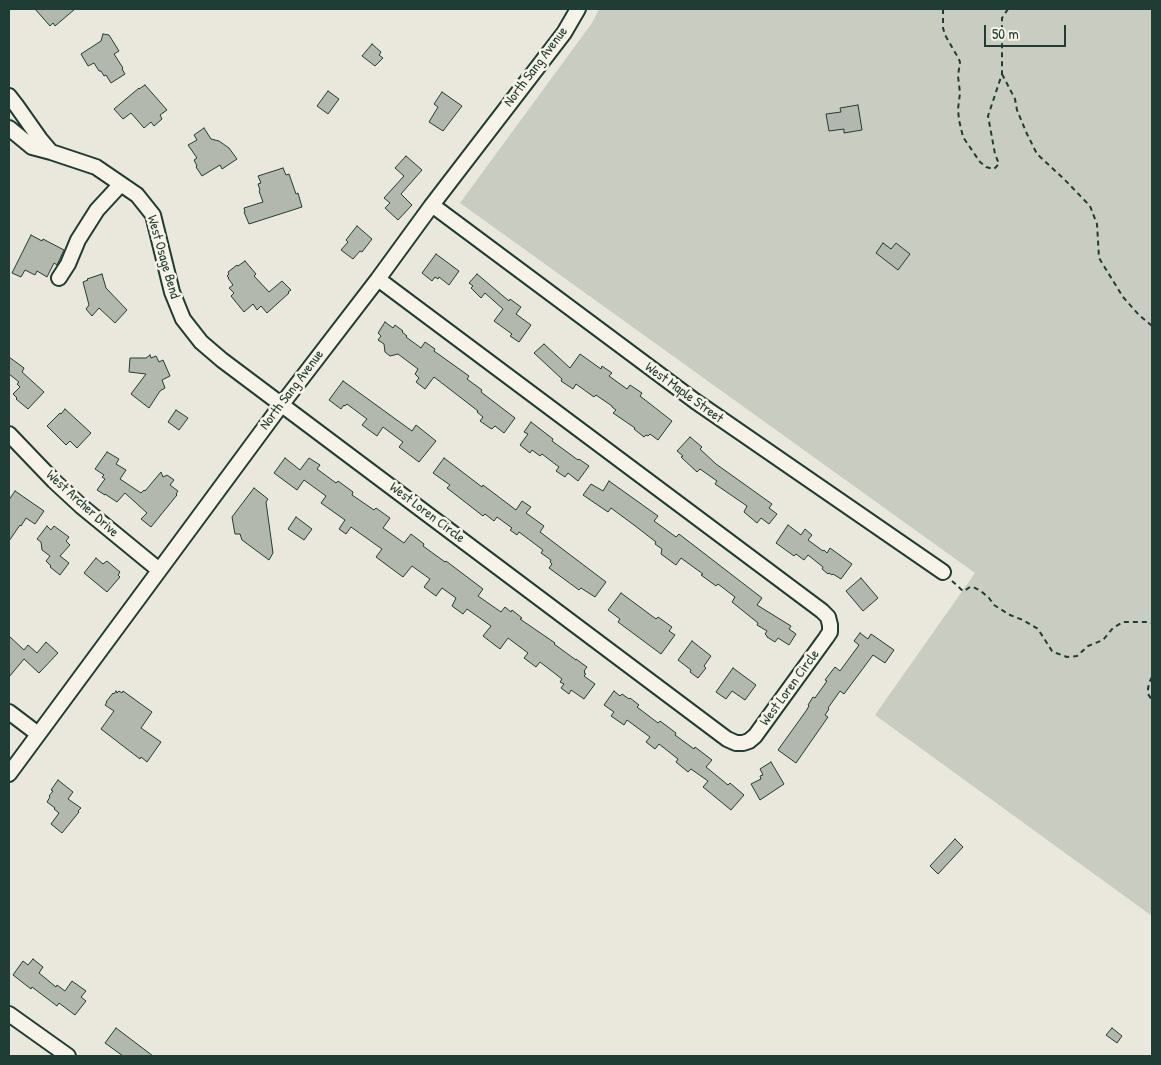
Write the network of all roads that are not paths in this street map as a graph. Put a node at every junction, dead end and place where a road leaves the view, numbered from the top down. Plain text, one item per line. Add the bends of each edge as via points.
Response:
1 (578, 9) edge
2 (9, 96) edge
3 (24, 116) junction
4 (10, 129) edge
5 (51, 152) junction
6 (121, 184) junction
7 (432, 205) junction
8 (59, 278) dead end
9 (378, 279) junction
10 (282, 404) junction
11 (9, 434) edge
12 (159, 570) junction
13 (943, 572) road end
14 (9, 712) edge
15 (38, 734) junction
16 (9, 774) edge
17 (9, 1014) edge
18 (68, 1056) edge

1 - 7 street, North Sang Avenue via 564,33
2 - 3 street
3 - 4 street
3 - 5 street
4 - 5 street, West Osage Bend via 32,147
5 - 6 street, West Osage Bend via 96,167
6 - 8 street via 97,210
6 - 10 street, West Osage Bend via 137,194 153,215 172,292 183,318 201,342
7 - 9 street, North Sang Avenue
7 - 13 street, West Maple Street via 695,401
9 - 10 street, North Sang Avenue
9 - 10 street, West Loren Circle via 828,617 830,632 755,736 743,743 727,739
10 - 12 street, North Sang Avenue
11 - 12 street, West Archer Drive via 81,506
12 - 15 street, North Sang Avenue
14 - 15 street
15 - 16 street, North Sang Avenue
17 - 18 street

